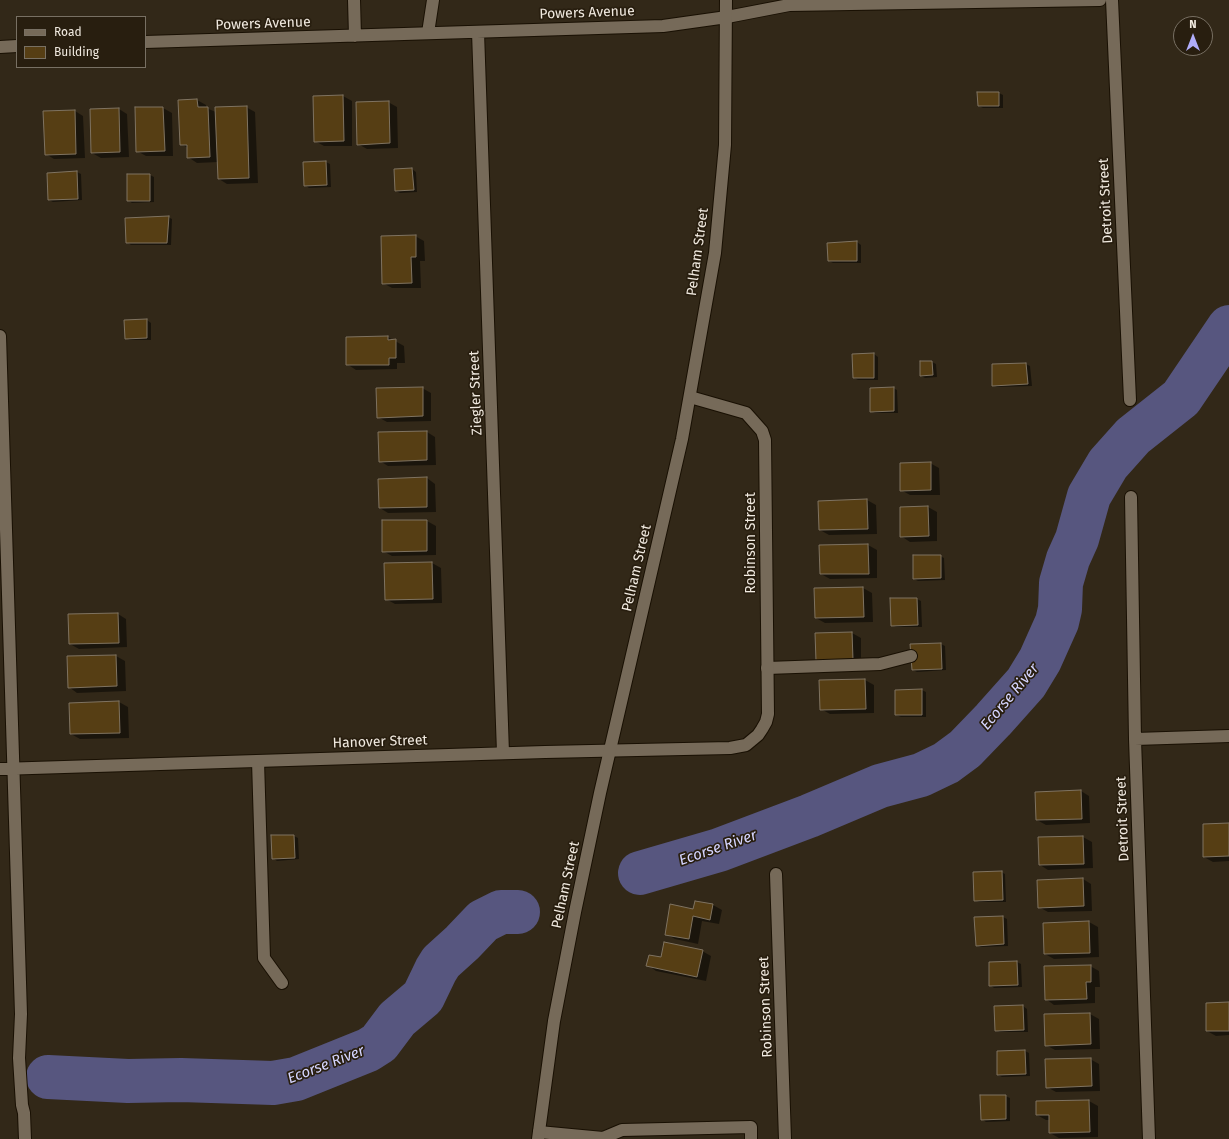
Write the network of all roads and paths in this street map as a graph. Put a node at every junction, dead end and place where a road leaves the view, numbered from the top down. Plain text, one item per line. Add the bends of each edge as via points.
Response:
1 (354, 0) edge
2 (433, 0) edge
3 (726, 0) edge
4 (1100, 0) edge
5 (1112, 0) edge
6 (727, 17) junction
7 (478, 32) junction
8 (428, 33) junction
9 (355, 36) junction
10 (146, 42) edge
11 (0, 46) edge
12 (16, 46) edge
13 (0, 336) edge
14 (690, 397) junction
15 (1130, 400) dead end
16 (1131, 497) dead end
17 (911, 656) dead end
18 (767, 668) junction
19 (758, 735) joint
20 (1229, 736) edge
21 (1135, 739) junction
22 (610, 751) junction
23 (503, 753) junction
24 (258, 762) junction
25 (14, 768) junction
26 (0, 769) edge
27 (776, 874) dead end
28 (282, 983) dead end
29 (662, 1134) edge
30 (538, 1136) edge
31 (25, 1139) edge
32 (751, 1139) edge
33 (784, 1139) edge
34 (1149, 1139) edge

1 - 9 street
2 - 8 street
3 - 6 street, Pelham Street
4 - 6 street, Powers Avenue via 789,5
5 - 15 street, Detroit Street
6 - 7 street, Powers Avenue via 663,26
6 - 14 street, Pelham Street via 725,145 715,253
7 - 8 street, Powers Avenue
7 - 23 street, Ziegler Street
8 - 9 street, Powers Avenue
9 - 10 street, Powers Avenue
11 - 12 street
13 - 25 street
14 - 18 street, Robinson Street via 746,413 762,431 765,440
14 - 22 street, Pelham Street
16 - 21 street, Detroit Street
17 - 18 street via 880,664
18 - 19 street, Robinson Street via 768,714
19 - 22 street, Hanover Street via 746,745 730,748
20 - 21 street
21 - 34 street, Detroit Street
22 - 23 street, Hanover Street
22 - 30 street, Pelham Street via 554,1021
23 - 24 street, Hanover Street
24 - 25 street, Hanover Street
24 - 28 street via 264,958
25 - 26 street, Hanover Street
25 - 31 street via 21,1014 19,1058
27 - 33 street, Robinson Street
29 - 30 street via 622,1130 603,1138
29 - 32 street via 751,1127

